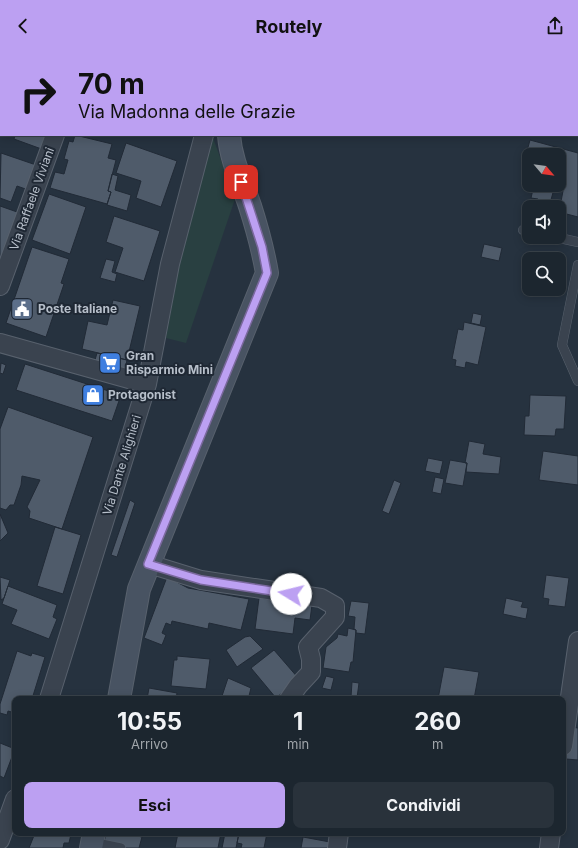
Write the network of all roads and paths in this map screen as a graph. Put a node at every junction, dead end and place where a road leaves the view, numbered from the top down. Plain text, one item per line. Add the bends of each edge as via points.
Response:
1 (55, 136) edge
2 (204, 136) edge
3 (229, 136) edge
4 (566, 240) edge
5 (578, 242) edge
6 (578, 265) edge
7 (0, 286) edge
8 (0, 343) edge
9 (578, 381) edge
10 (147, 384) junction
11 (148, 564) junction
12 (578, 647) edge
13 (50, 696) edge
14 (120, 696) edge
15 (291, 696) edge
16 (566, 726) edge
17 (12, 807) edge
18 (339, 836) edge
19 (550, 836) edge
20 (0, 840) edge
21 (93, 841) edge
22 (121, 848) edge
23 (337, 848) edge
24 (548, 848) edge

1 - 7 street, Via Raffaele Viviani
2 - 10 street, Via Dante Alighieri via 170,264
3 - 11 main road via 232,158 250,205 267,273
4 - 5 lane
6 - 9 lane via 562,345
8 - 10 street
10 - 13 street, Via Dante Alighieri
11 - 14 main road via 140,589
11 - 15 street via 201,580 321,598 335,606 335,617 308,647 311,672
12 - 16 street
17 - 20 street
18 - 23 street
19 - 24 street
21 - 22 lane

